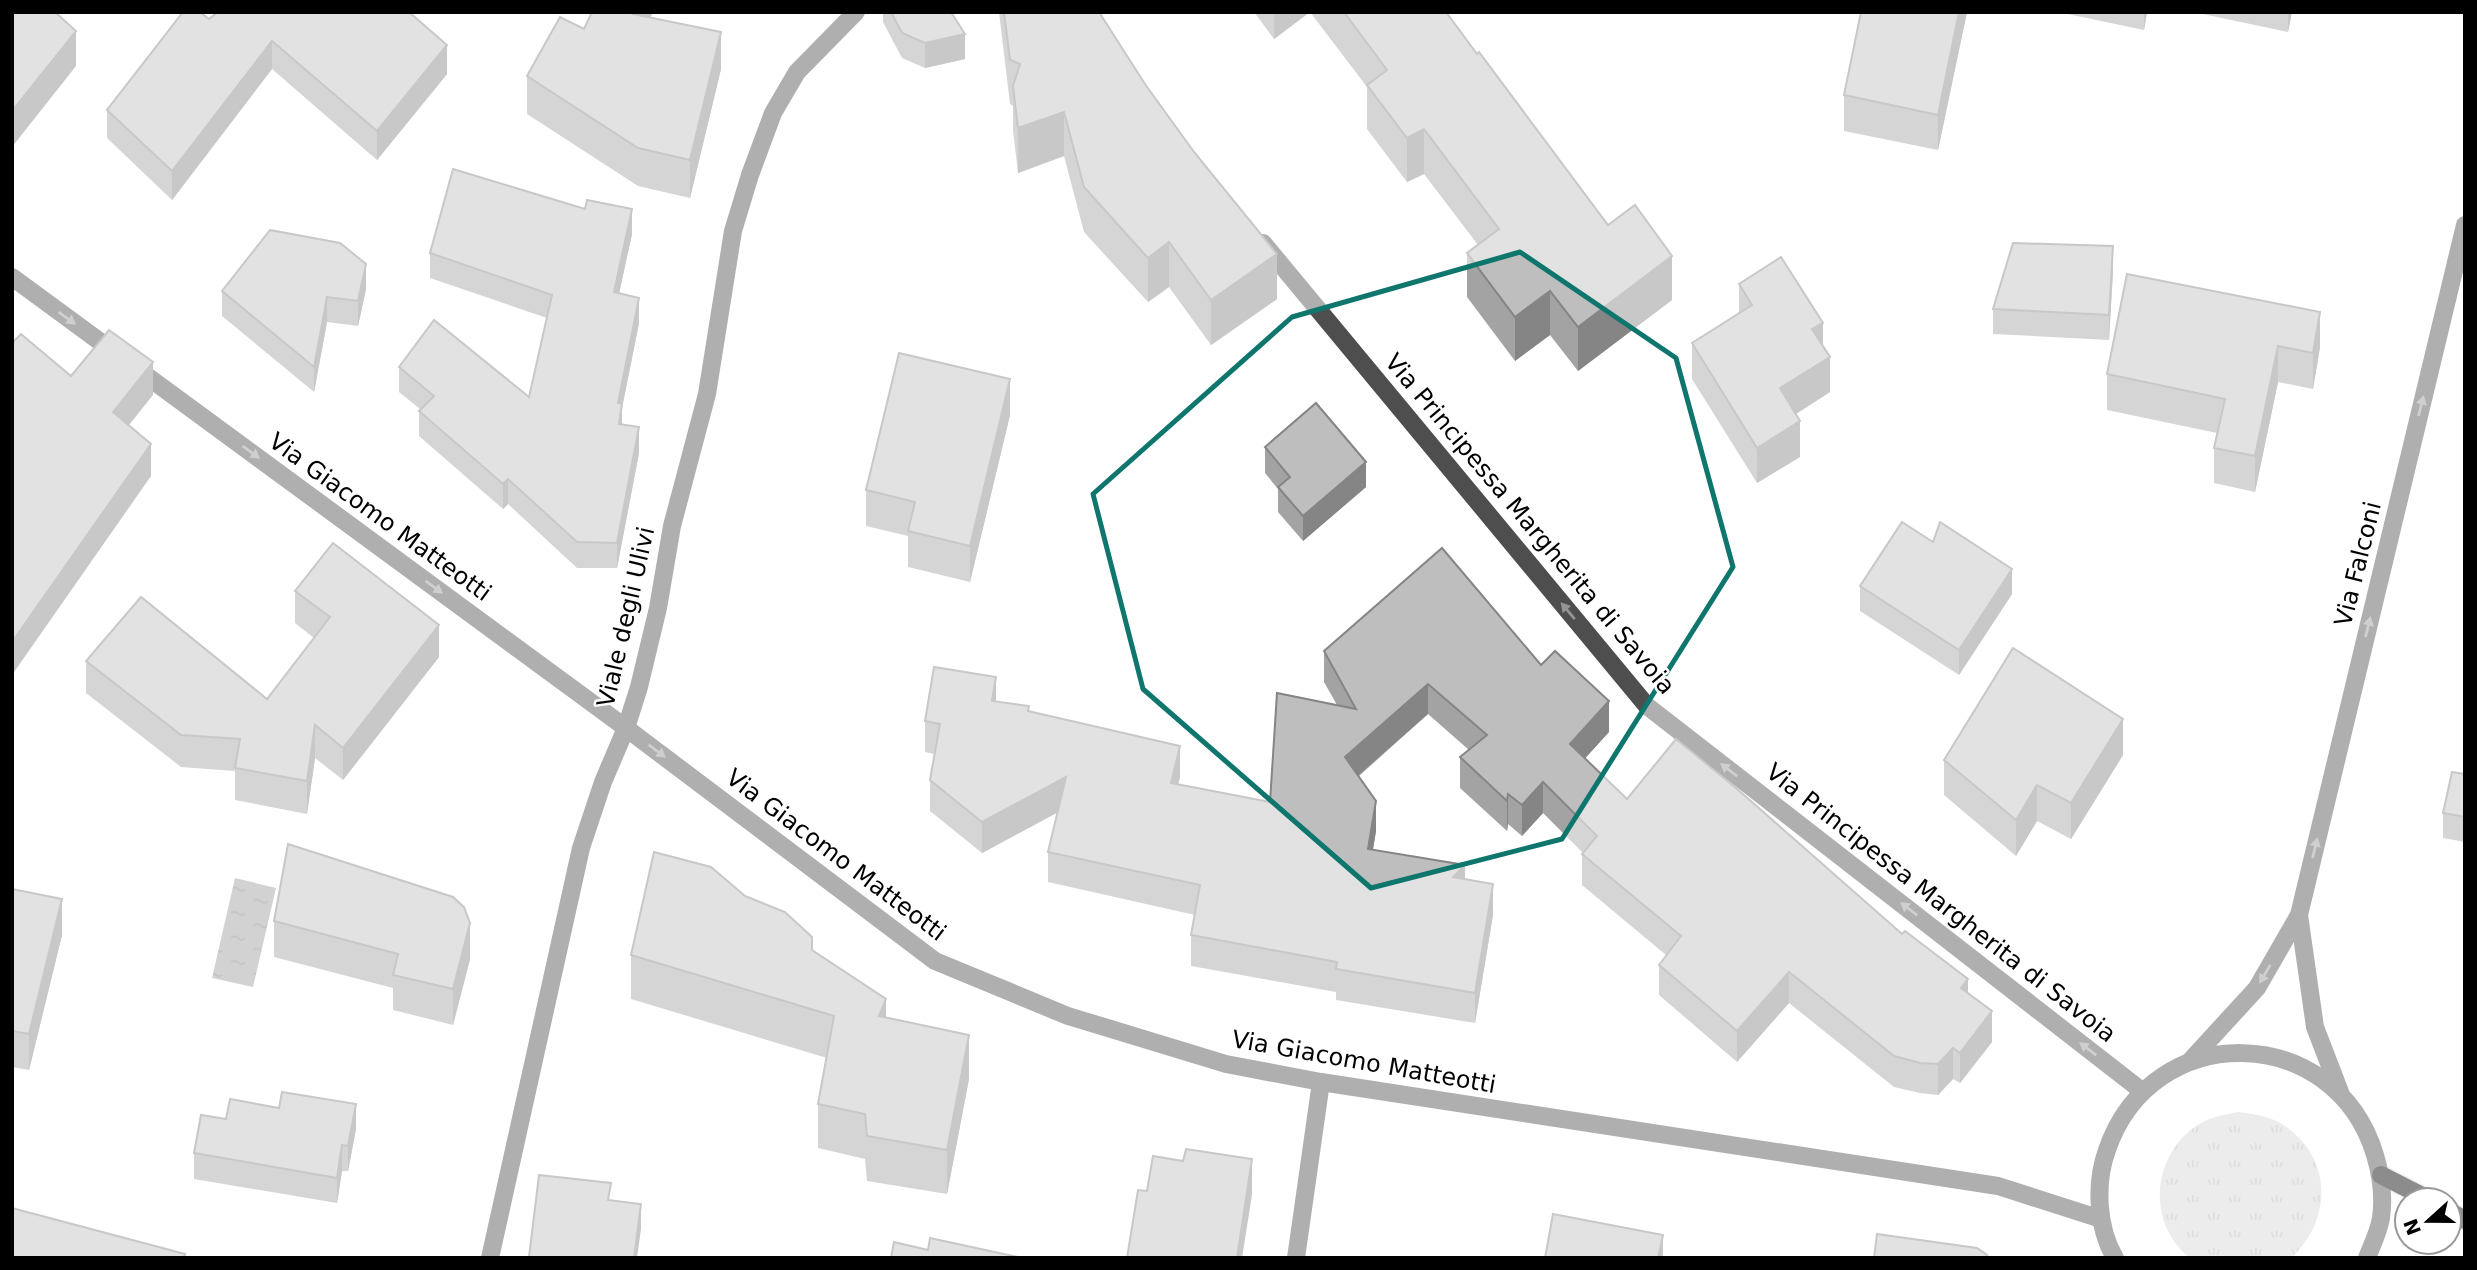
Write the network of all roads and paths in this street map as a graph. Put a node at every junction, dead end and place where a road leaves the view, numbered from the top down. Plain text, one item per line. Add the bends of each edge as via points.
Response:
1 (856, 12) edge
2 (2465, 225) edge
3 (1255, 234) edge
4 (12, 277) edge
5 (626, 728) junction
6 (2299, 915) junction
7 (2189, 1061) junction
8 (1321, 1082) junction
9 (2142, 1091) junction
10 (2340, 1093) junction
11 (2381, 1175) junction
12 (2403, 1186) edge
13 (2101, 1219) junction
14 (2111, 1255) edge
15 (490, 1258) edge
16 (1296, 1258) edge
17 (2367, 1258) edge

1 - 5 street, Viale degli Ulivi via 797,72 772,113 750,175 733,231 707,394
6 -> 2 street, Via Falconi
9 -> 3 street, Via Principessa Margherita di Savoia via 1647,706
4 -> 5 street, Via Giacomo Matteotti
5 -> 8 street, Via Giacomo Matteotti via 935,961 1068,1016 1226,1065
5 - 15 street, Viale degli Ulivi via 581,848
6 -> 7 street, Via Falconi via 2257,988
6 - 10 street, Via Falconi via 2315,1027
7 - 9 street
7 - 10 street via 2225,1052 2268,1054 2312,1071
8 - 13 street, Via Giacomo Matteotti via 1998,1186
8 - 16 street
9 - 13 street via 2113,1132 2100,1170
10 - 11 street via 2368,1132
11 - 12 main road
11 - 17 street via 2381,1218
13 - 14 street

